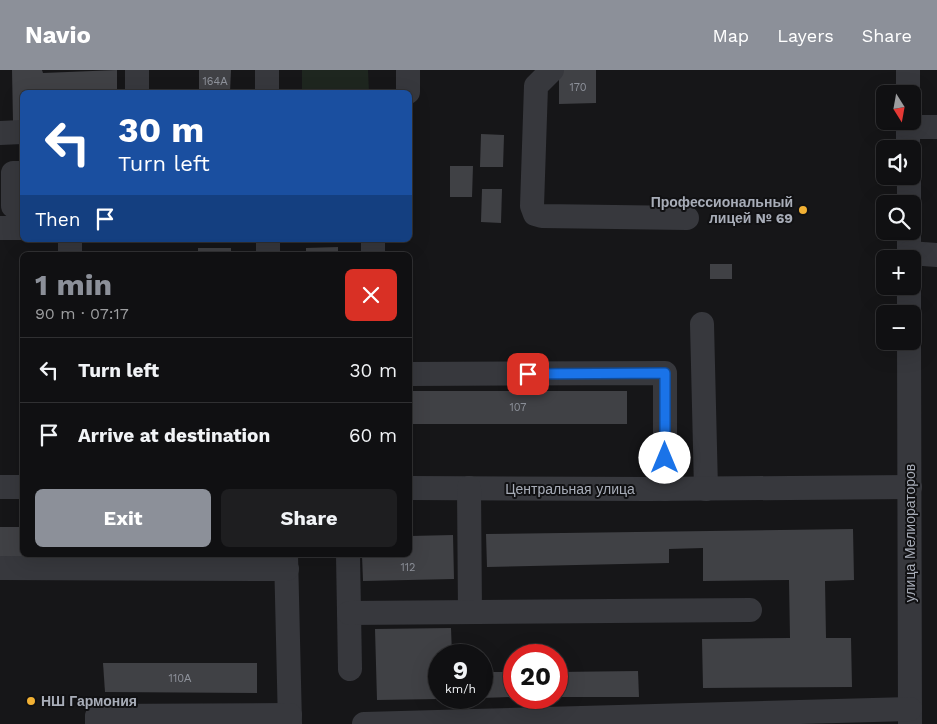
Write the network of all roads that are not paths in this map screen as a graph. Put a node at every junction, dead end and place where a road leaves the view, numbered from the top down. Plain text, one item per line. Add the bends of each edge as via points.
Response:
1 (137, 70) edge
2 (267, 70) edge
3 (408, 70) edge
4 (552, 70) edge
5 (908, 70) edge
6 (908, 85) edge
7 (137, 90) edge
8 (267, 90) edge
9 (408, 90) edge
10 (937, 127) edge
11 (20, 132) edge
12 (908, 132) edge
13 (0, 133) edge
14 (20, 173) edge
15 (20, 206) edge
16 (687, 218) dead end
17 (0, 228) edge
18 (20, 228) edge
19 (909, 248) edge
20 (937, 255) edge
21 (702, 324) dead end
22 (909, 350) edge
23 (412, 374) edge
24 (0, 487) edge
25 (20, 487) edge
26 (910, 487) junction
27 (412, 488) edge
28 (469, 488) junction
29 (665, 489) junction
30 (706, 489) junction
31 (348, 557) edge
32 (286, 562) edge
33 (0, 568) edge
34 (750, 610) dead end
35 (470, 612) junction
36 (349, 613) junction
37 (350, 669) dead end
38 (910, 717) edge
39 (290, 719) edge
40 (97, 724) edge
41 (364, 724) edge

1 - 7 street
2 - 8 street
3 - 9 street
4 - 16 street via 536,86 532,206 535,214
5 - 6 street
10 - 12 street
11 - 13 street
14 - 15 street via 13,173 13,206
17 - 18 street
19 - 20 street
21 - 30 street
22 - 26 street, улица Мелиораторов
23 - 29 street via 665,373
24 - 25 street
26 - 30 street, Центральная улица
26 - 38 street, улица Мелиораторов
27 - 28 street, Центральная улица
28 - 29 street, Центральная улица
28 - 35 street
29 - 30 street, Центральная улица
31 - 36 street
32 - 33 street
32 - 39 street
34 - 35 street
35 - 36 street
36 - 37 street
38 - 41 street
39 - 40 street via 97,716

